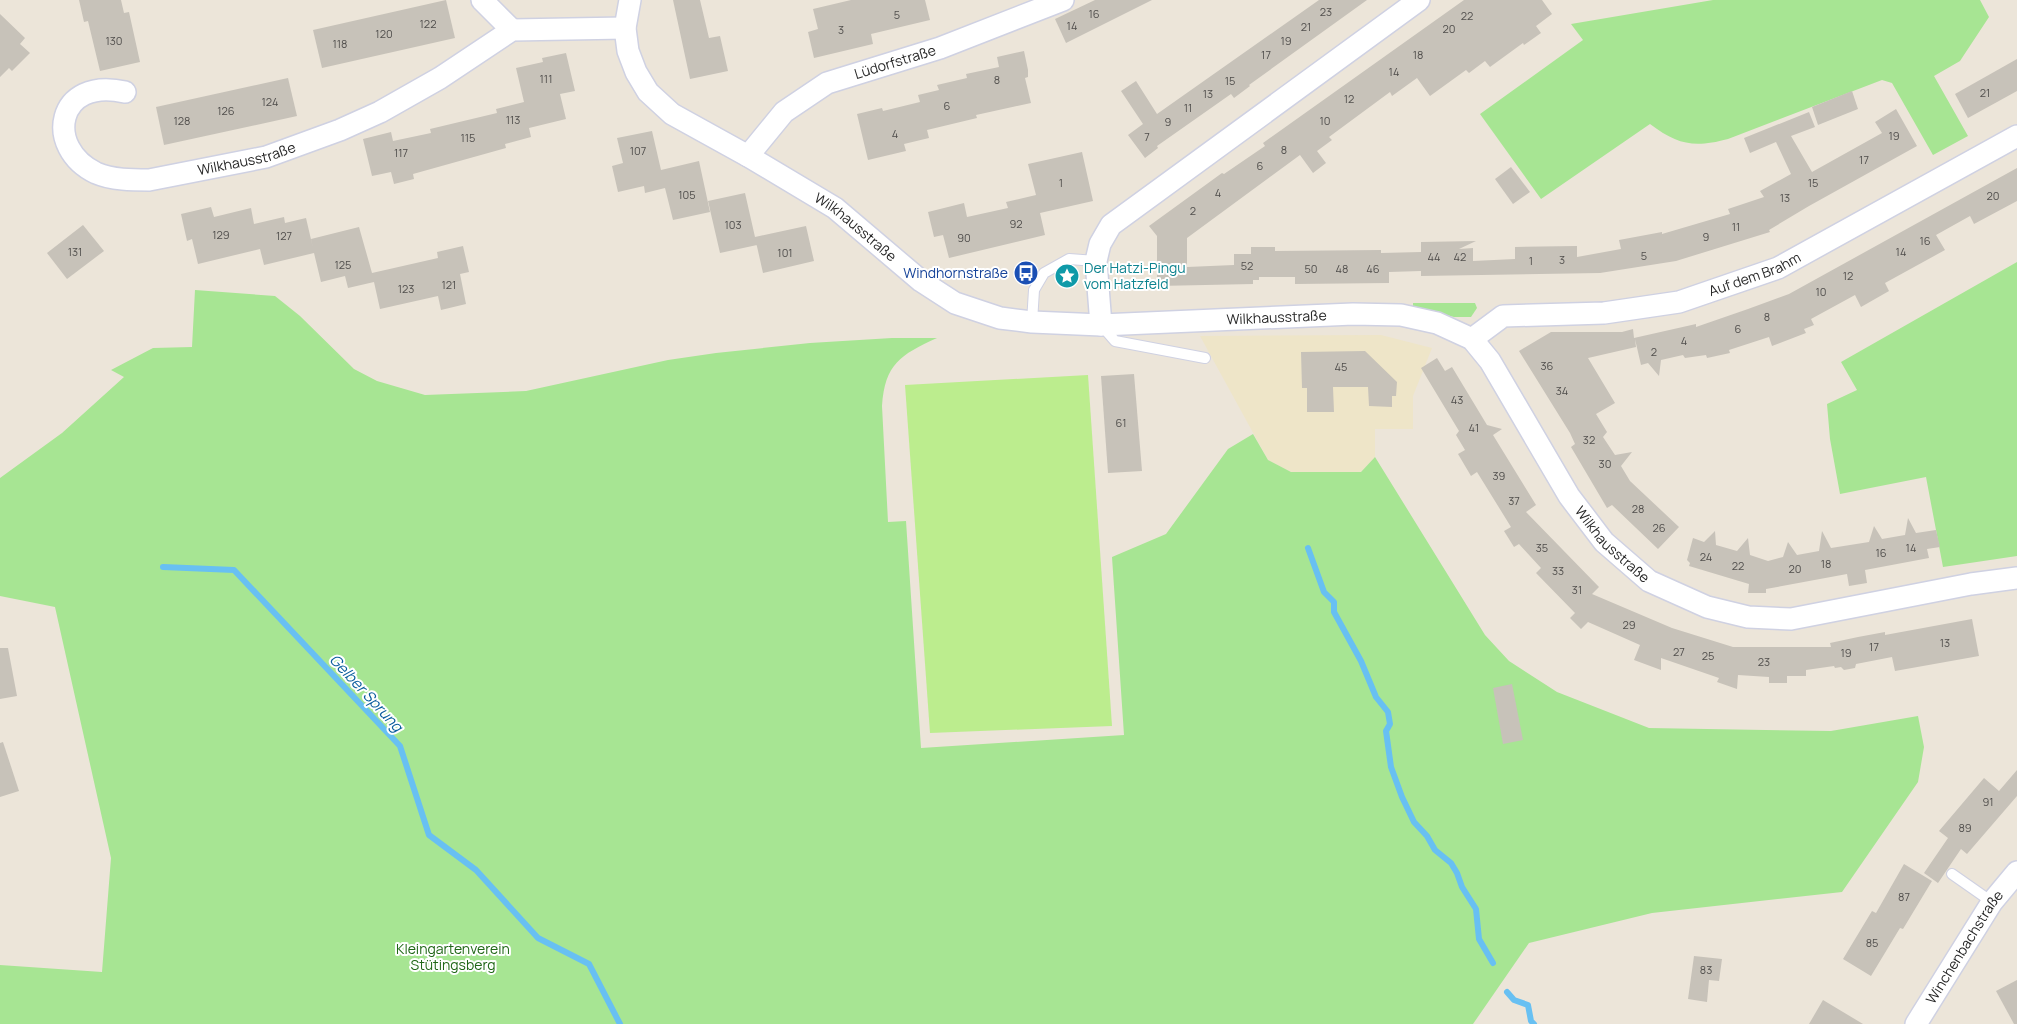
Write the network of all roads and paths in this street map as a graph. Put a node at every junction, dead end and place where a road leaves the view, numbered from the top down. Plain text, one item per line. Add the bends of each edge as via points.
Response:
1 (482, 0) edge
2 (630, 0) edge
3 (1063, 0) edge
4 (1419, 0) edge
5 (624, 28) junction
6 (512, 30) junction
7 (125, 92) dead end
8 (2017, 136) edge
9 (748, 156) junction
10 (1096, 261) junction
11 (1032, 322) junction
12 (1101, 325) junction
13 (1472, 339) junction
14 (1205, 358) dead end
15 (2017, 578) edge
16 (2017, 872) edge
17 (1952, 874) dead end
18 (1992, 902) junction
19 (1916, 1024) edge

1 - 6 street
2 - 5 street
3 - 9 street, Lüdorfstraße via 940,48 827,83 784,112
4 - 10 street via 1132,208 1111,225 1100,244
5 - 6 street
5 - 9 street, Wilkhausstraße via 628,51 648,92 672,114
6 - 7 street, Wilkhausstraße via 440,78 380,112 332,133 266,157 150,180 97,173 70,149 64,131 65,116 77,97 107,87
8 - 13 street, Auf dem Brahm via 1778,268 1679,302 1604,313 1503,316
9 - 11 street, Wilkhausstraße via 834,208 921,281 955,303 1000,318
10 - 11 lane via 1069,259 1044,273 1034,290
10 - 12 street
11 - 12 street, Wilkhausstraße
12 - 13 street, Wilkhausstraße via 1353,314 1401,315 1436,323
12 - 14 lane via 1115,340
13 - 15 street, Wilkhausstraße via 1490,360 1569,496 1604,542 1649,581 1707,607 1748,618 1791,619
16 - 18 street, Winchenbachstraße
17 - 18 lane
18 - 19 street, Winchenbachstraße

